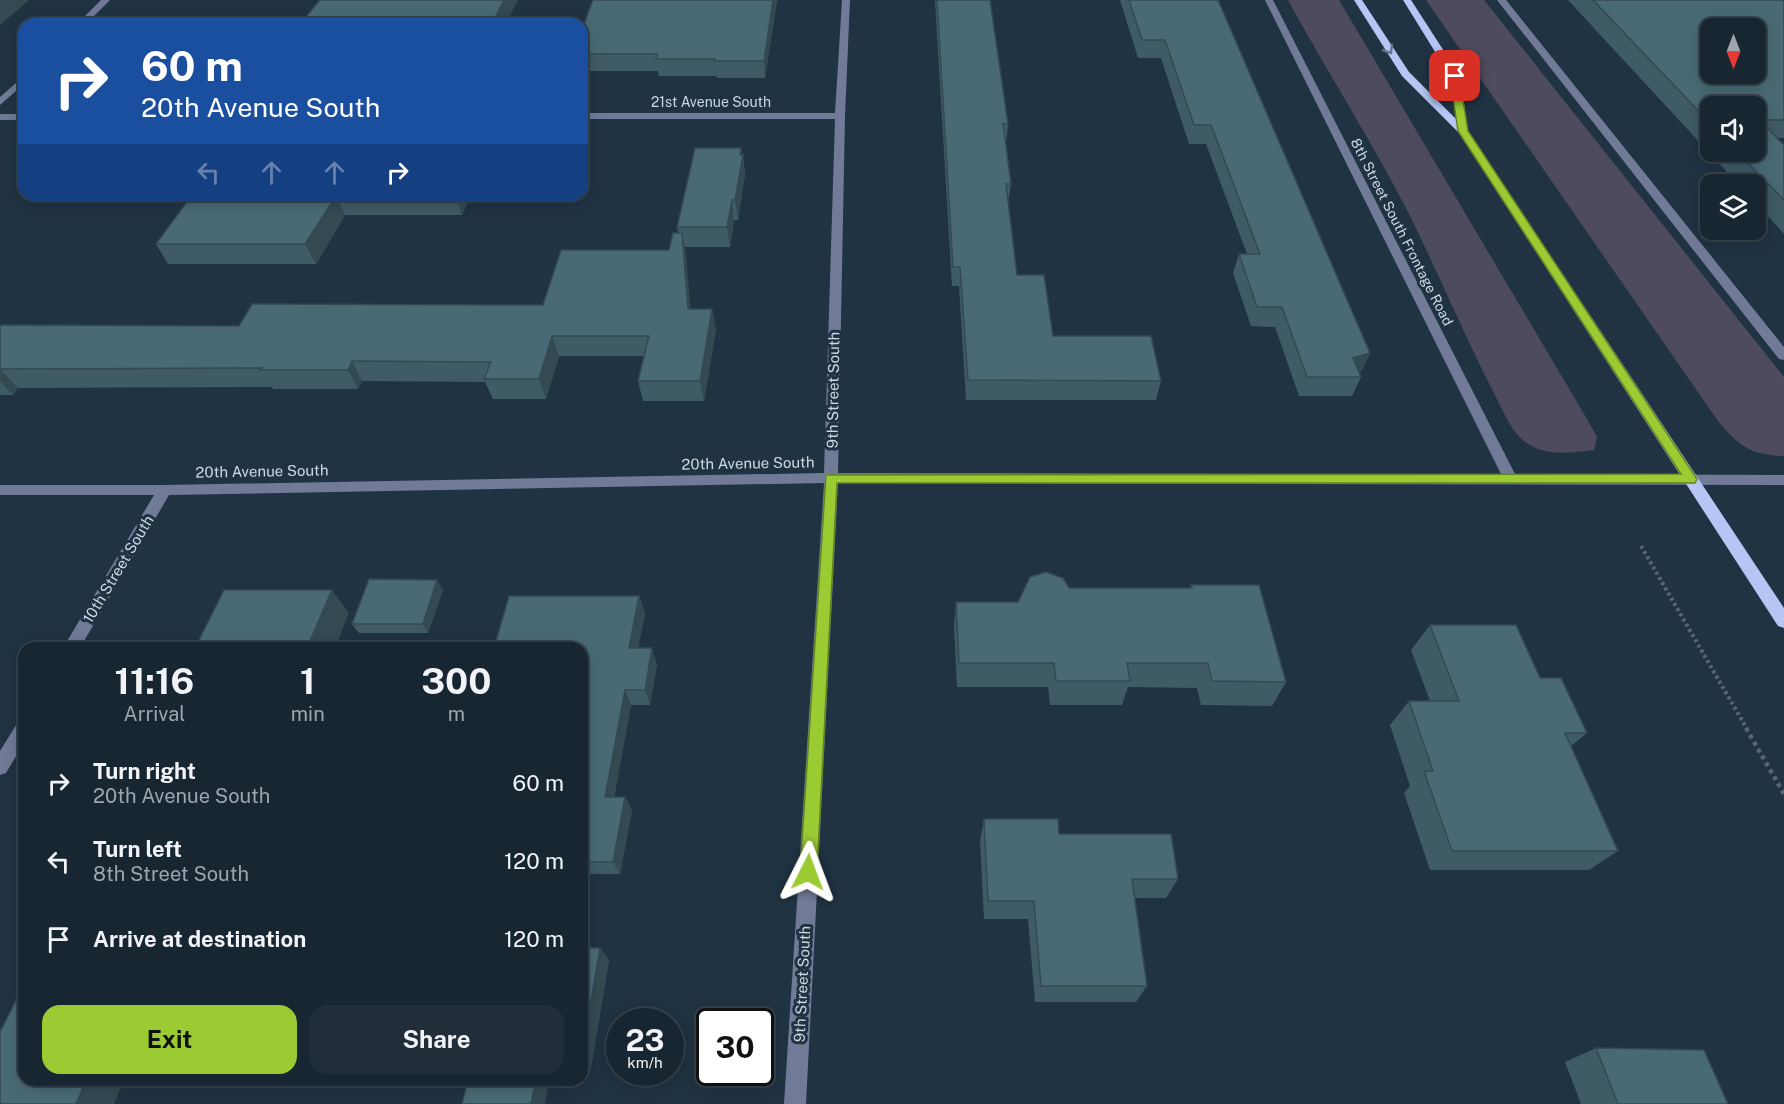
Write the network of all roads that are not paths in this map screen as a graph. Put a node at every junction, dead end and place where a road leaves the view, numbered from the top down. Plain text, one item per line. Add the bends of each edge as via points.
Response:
1 (106, 0) edge
2 (846, 0) edge
3 (1269, 0) edge
4 (1358, 0) edge
5 (1407, 0) edge
6 (1501, 0) edge
7 (87, 18) edge
8 (18, 85) edge
9 (0, 102) edge
10 (588, 116) edge
11 (840, 116) junction
12 (0, 117) edge
13 (18, 117) edge
14 (1463, 131) junction
15 (1784, 356) edge
16 (831, 478) junction
17 (1510, 478) junction
18 (1691, 479) junction
19 (1784, 480) edge
20 (0, 490) edge
21 (165, 490) junction
22 (1784, 621) edge
23 (75, 642) edge
24 (18, 737) edge
25 (0, 767) edge
26 (795, 1104) edge

1 - 7 street
2 - 11 street, 9th Street South
3 - 17 street, 8th Street South Frontage Road
4 -> 14 main road via 1405,74
5 - 14 main road via 1455,76
6 - 15 street
8 - 9 street
10 - 11 street, 21st Avenue South
11 - 16 street, 9th Street South
12 - 13 street
14 - 18 main road
16 - 17 street, 20th Avenue South
16 - 21 street, 20th Avenue South
16 - 26 street, 9th Street South
17 - 18 street, 20th Avenue South
18 - 19 street, 20th Avenue South
18 - 22 main road
20 - 21 street, 20th Avenue South
21 - 23 street, 10th Street South
24 - 25 street

